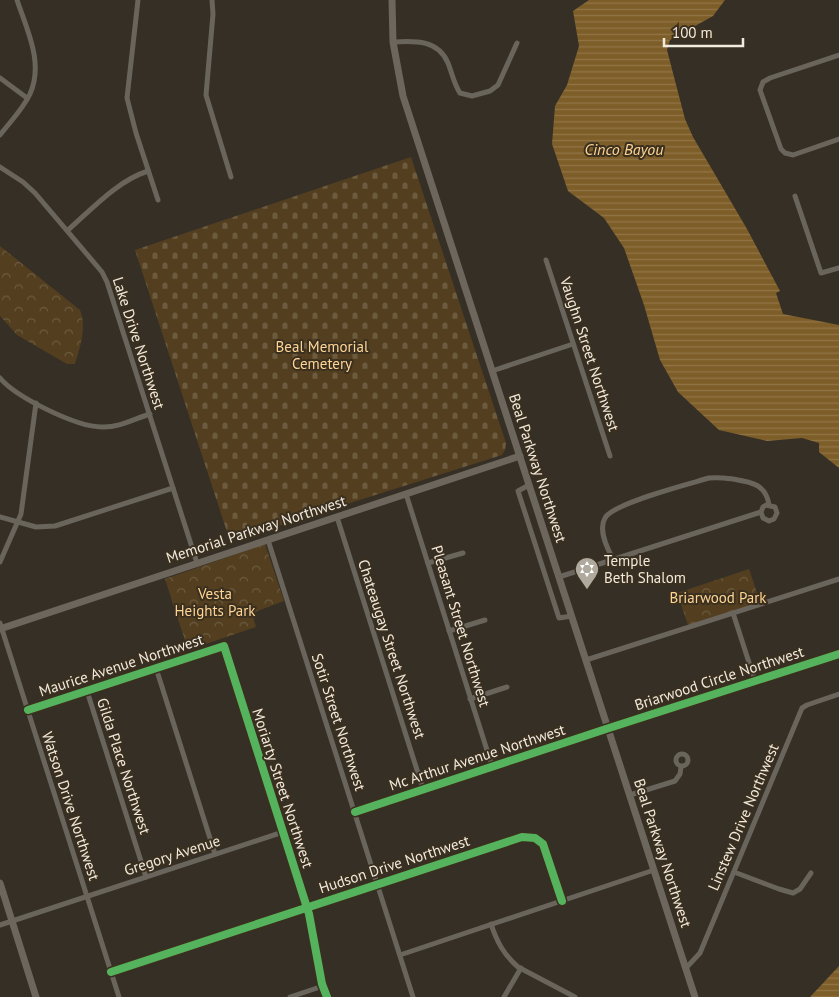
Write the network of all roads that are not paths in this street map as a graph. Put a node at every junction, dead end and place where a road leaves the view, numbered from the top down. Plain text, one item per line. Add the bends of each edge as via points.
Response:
1 (17, 0) edge
2 (138, 0) edge
3 (212, 0) edge
4 (392, 0) edge
5 (393, 42) junction
6 (517, 43) dead end
7 (839, 54) edge
8 (0, 78) edge
9 (27, 98) junction
10 (0, 135) edge
11 (839, 140) edge
12 (0, 167) edge
13 (148, 171) junction
14 (231, 177) dead end
15 (795, 196) dead end
16 (158, 200) dead end
17 (68, 230) junction
18 (546, 260) dead end
19 (838, 270) edge
20 (573, 344) junction
21 (492, 371) junction
22 (0, 378) edge
23 (36, 403) junction
24 (150, 414) junction
25 (520, 456) junction
26 (610, 456) dead end
27 (529, 485) junction
28 (173, 488) junction
29 (406, 494) junction
30 (769, 504) junction
31 (761, 512) junction
32 (598, 515) dead end
33 (0, 517) edge
34 (337, 517) junction
35 (605, 518) junction
36 (17, 522) junction
37 (268, 540) junction
38 (463, 553) dead end
39 (613, 559) junction
40 (0, 562) edge
41 (198, 563) junction
42 (428, 564) junction
43 (559, 577) junction
44 (839, 579) edge
45 (733, 613) junction
46 (572, 616) junction
47 (485, 620) dead end
48 (1, 627) edge
49 (449, 631) junction
50 (224, 646) joint
51 (839, 654) edge
52 (586, 660) junction
53 (156, 668) junction
54 (755, 681) junction
55 (507, 687) dead end
56 (87, 691) junction
57 (839, 694) edge
58 (470, 699) junction
59 (28, 710) junction
60 (608, 728) junction
61 (492, 766) junction
62 (681, 767) dead end
63 (423, 789) junction
64 (630, 795) junction
65 (355, 812) junction
66 (283, 832) junction
67 (215, 854) junction
68 (654, 870) junction
69 (734, 872) junction
70 (811, 873) dead end
71 (146, 877) junction
72 (0, 883) edge
73 (378, 884) junction
74 (87, 896) junction
75 (562, 901) junction
76 (307, 908) junction
77 (12, 921) junction
78 (491, 924) junction
79 (0, 925) edge
80 (400, 954) junction
81 (521, 968) junction
82 (686, 968) junction
83 (111, 972) junction
84 (323, 986) junction
85 (36, 997) edge
86 (119, 997) edge
87 (290, 997) edge
88 (327, 997) edge
89 (413, 997) edge
90 (504, 997) edge
91 (575, 997) edge
92 (695, 997) edge

1 - 9 street via 36,65 34,82
2 - 13 street via 127,98
3 - 14 street via 206,95
4 - 5 main road, Beal Parkway Northwest
5 - 6 street via 417,41 435,47 446,57 460,93 467,96 498,86
5 - 21 main road, Beal Parkway Northwest via 403,96
7 - 11 street via 770,78 760,90 782,151 793,154
8 - 9 street
9 - 10 street
12 - 17 street, Lake Drive Northwest via 30,188
13 - 16 street
13 - 17 street via 121,184
15 - 19 street via 821,273
17 - 24 street, Lake Drive Northwest via 107,282
18 - 20 street, Vaughn Street Northwest
20 - 21 street
20 - 26 street, Vaughn Street Northwest
21 - 25 main road, Beal Parkway Northwest
22 - 23 street via 16,393
23 - 24 street via 83,425 100,427 114,426
23 - 36 street via 22,514
24 - 28 street, Lake Drive Northwest
25 - 27 main road, Beal Parkway Northwest
25 - 29 main road, Memorial Parkway Northwest
27 - 43 main road, Beal Parkway Northwest
27 - 46 street via 518,491 559,618
28 - 36 street via 55,526 36,527
28 - 41 street, Lake Drive Northwest
29 - 34 main road, Memorial Parkway Northwest
29 - 42 street, Pleasant Street Northwest
30 - 31 street
30 - 31 street via 776,510 774,519 766,520
30 - 35 street via 764,490 751,482 717,477 624,505
31 - 39 street
32 - 35 street
33 - 36 street
34 - 37 main road, Memorial Parkway Northwest
34 - 63 street, Chateaugay Street Northwest
35 - 39 street via 604,536
36 - 40 street
37 - 41 main road, Memorial Parkway Northwest
37 - 65 street, Sotir Street Northwest
38 - 42 street
39 - 43 street
41 - 48 main road, Memorial Parkway Northwest
42 - 49 street, Pleasant Street Northwest
43 - 46 main road, Beal Parkway Northwest
44 - 45 street
45 - 52 street
45 - 54 street
46 - 52 main road, Beal Parkway Northwest
47 - 49 street
48 - 59 street, Watson Drive Northwest
49 - 58 street, Pleasant Street Northwest
50 - 53 street, Maurice Avenue Northwest
50 - 66 street, Moriarty Street Northwest
51 - 54 street, Briarwood Circle Northwest
52 - 60 main road, Beal Parkway Northwest
53 - 56 street, Maurice Avenue Northwest
53 - 67 street
54 - 60 street, Briarwood Circle Northwest
55 - 58 street
56 - 59 street, Maurice Avenue Northwest
56 - 71 street, Gilda Place Northwest
57 - 69 street, Linstew Drive Northwest via 802,708
58 - 61 street, Pleasant Street Northwest
59 - 74 street, Watson Drive Northwest
60 - 61 street, Mc Arthur Avenue Northwest
60 - 64 main road, Beal Parkway Northwest
61 - 63 street, Mc Arthur Avenue Northwest
62 - 64 street via 675,781
63 - 65 street, Mc Arthur Avenue Northwest
64 - 68 main road, Beal Parkway Northwest
65 - 73 street, Sotir Street Northwest
66 - 67 street, Gregory Avenue
66 - 76 street, Moriarty Street Northwest
67 - 71 street, Gregory Avenue
68 - 75 street
68 - 82 main road, Beal Parkway Northwest
69 - 70 street via 794,893
69 - 82 street, Linstew Drive Northwest via 700,953
71 - 74 street, Gregory Avenue
72 - 77 main road
73 - 75 street, Hudson Drive Northwest via 528,836 543,844
73 - 76 street, Hudson Drive Northwest
73 - 80 street, Sotir Street Northwest
74 - 77 street, Gregory Avenue
74 - 83 street, Watson Drive Northwest
75 - 78 street
76 - 83 street, Hudson Drive Northwest
76 - 84 street, Moriarty Street Northwest
77 - 79 street, Gregory Avenue
77 - 85 main road
78 - 80 street
78 - 81 street via 503,952
80 - 89 street, Sotir Street Northwest
81 - 90 street
81 - 91 street
82 - 92 main road, Beal Parkway Northwest
83 - 86 street, Watson Drive Northwest
84 - 87 street
84 - 88 street, Moriarty Street Northwest

